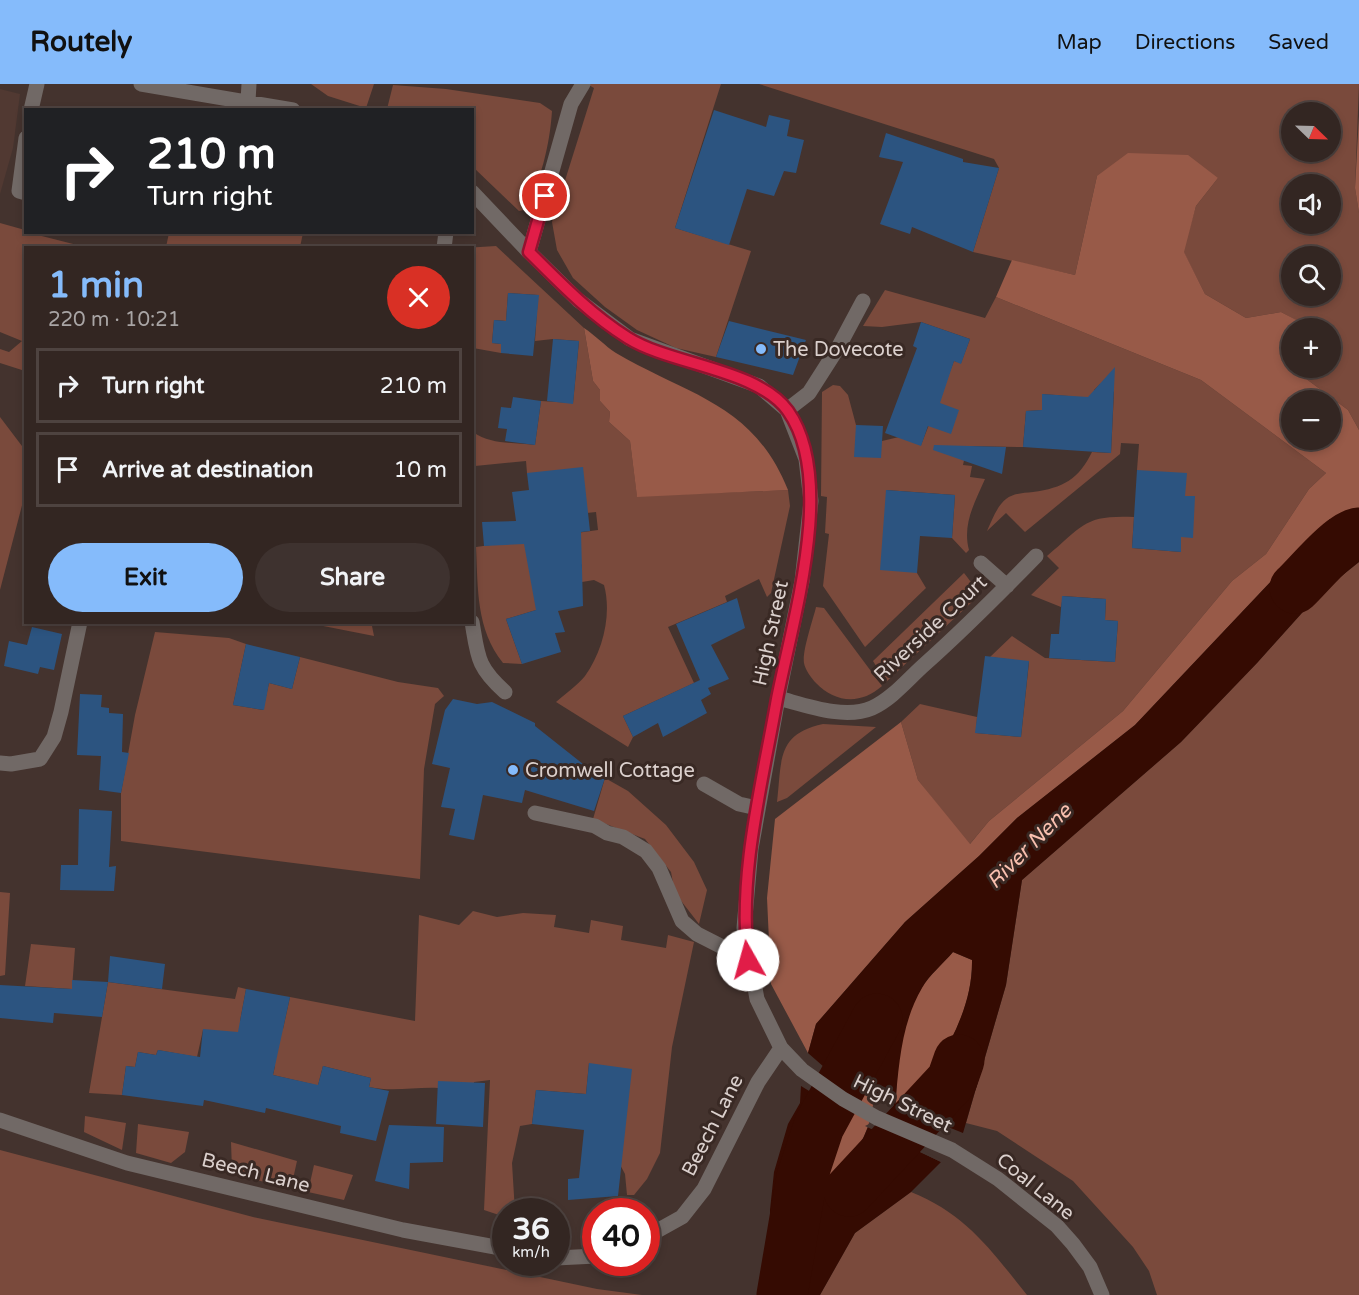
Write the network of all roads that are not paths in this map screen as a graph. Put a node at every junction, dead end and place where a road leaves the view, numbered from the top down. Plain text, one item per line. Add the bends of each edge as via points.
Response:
1 (37, 84) edge
2 (141, 84) edge
3 (249, 84) edge
4 (583, 84) edge
5 (248, 101) junction
6 (31, 108) edge
7 (283, 108) edge
8 (24, 153) edge
9 (24, 192) edge
10 (474, 194) edge
11 (529, 252) junction
12 (863, 301) dead end
13 (787, 410) junction
14 (1036, 556) dead end
15 (981, 563) dead end
16 (1007, 586) junction
17 (80, 624) edge
18 (472, 624) edge
19 (505, 692) dead end
20 (778, 698) junction
21 (0, 764) edge
22 (704, 784) dead end
23 (757, 808) junction
24 (535, 813) dead end
25 (748, 960) junction
26 (781, 1048) junction
27 (0, 1120) edge
28 (952, 1150) joint
29 (660, 1229) edge
30 (492, 1246) edge
31 (1102, 1295) edge

1 - 6 street
2 - 5 street
3 - 5 street
4 - 11 street via 571,104
5 - 7 street
8 - 9 street via 19,191
10 - 11 street, High Street
11 - 13 street, High Street via 578,300 630,339 759,386
12 - 13 street via 809,393
13 - 20 street, High Street via 806,459 811,501 802,581
14 - 16 street, Riverside Court
15 - 16 street, Riverside Court
16 - 20 street, Riverside Court via 892,695 871,708 828,710
17 - 21 street via 54,737 40,759
18 - 19 street via 479,662
20 - 23 street, High Street
22 - 23 street via 739,804
23 - 25 street, High Street via 744,928
24 - 25 street via 595,825 646,851 659,868 682,921 697,934
25 - 26 street, High Street via 757,999
26 - 28 street, High Street via 802,1070 843,1099
26 - 29 street, Beech Lane via 758,1082 704,1189 682,1217
27 - 30 street, Beech Lane via 128,1163 403,1230
28 - 31 street, Coal Lane via 998,1179 1057,1226 1090,1267

